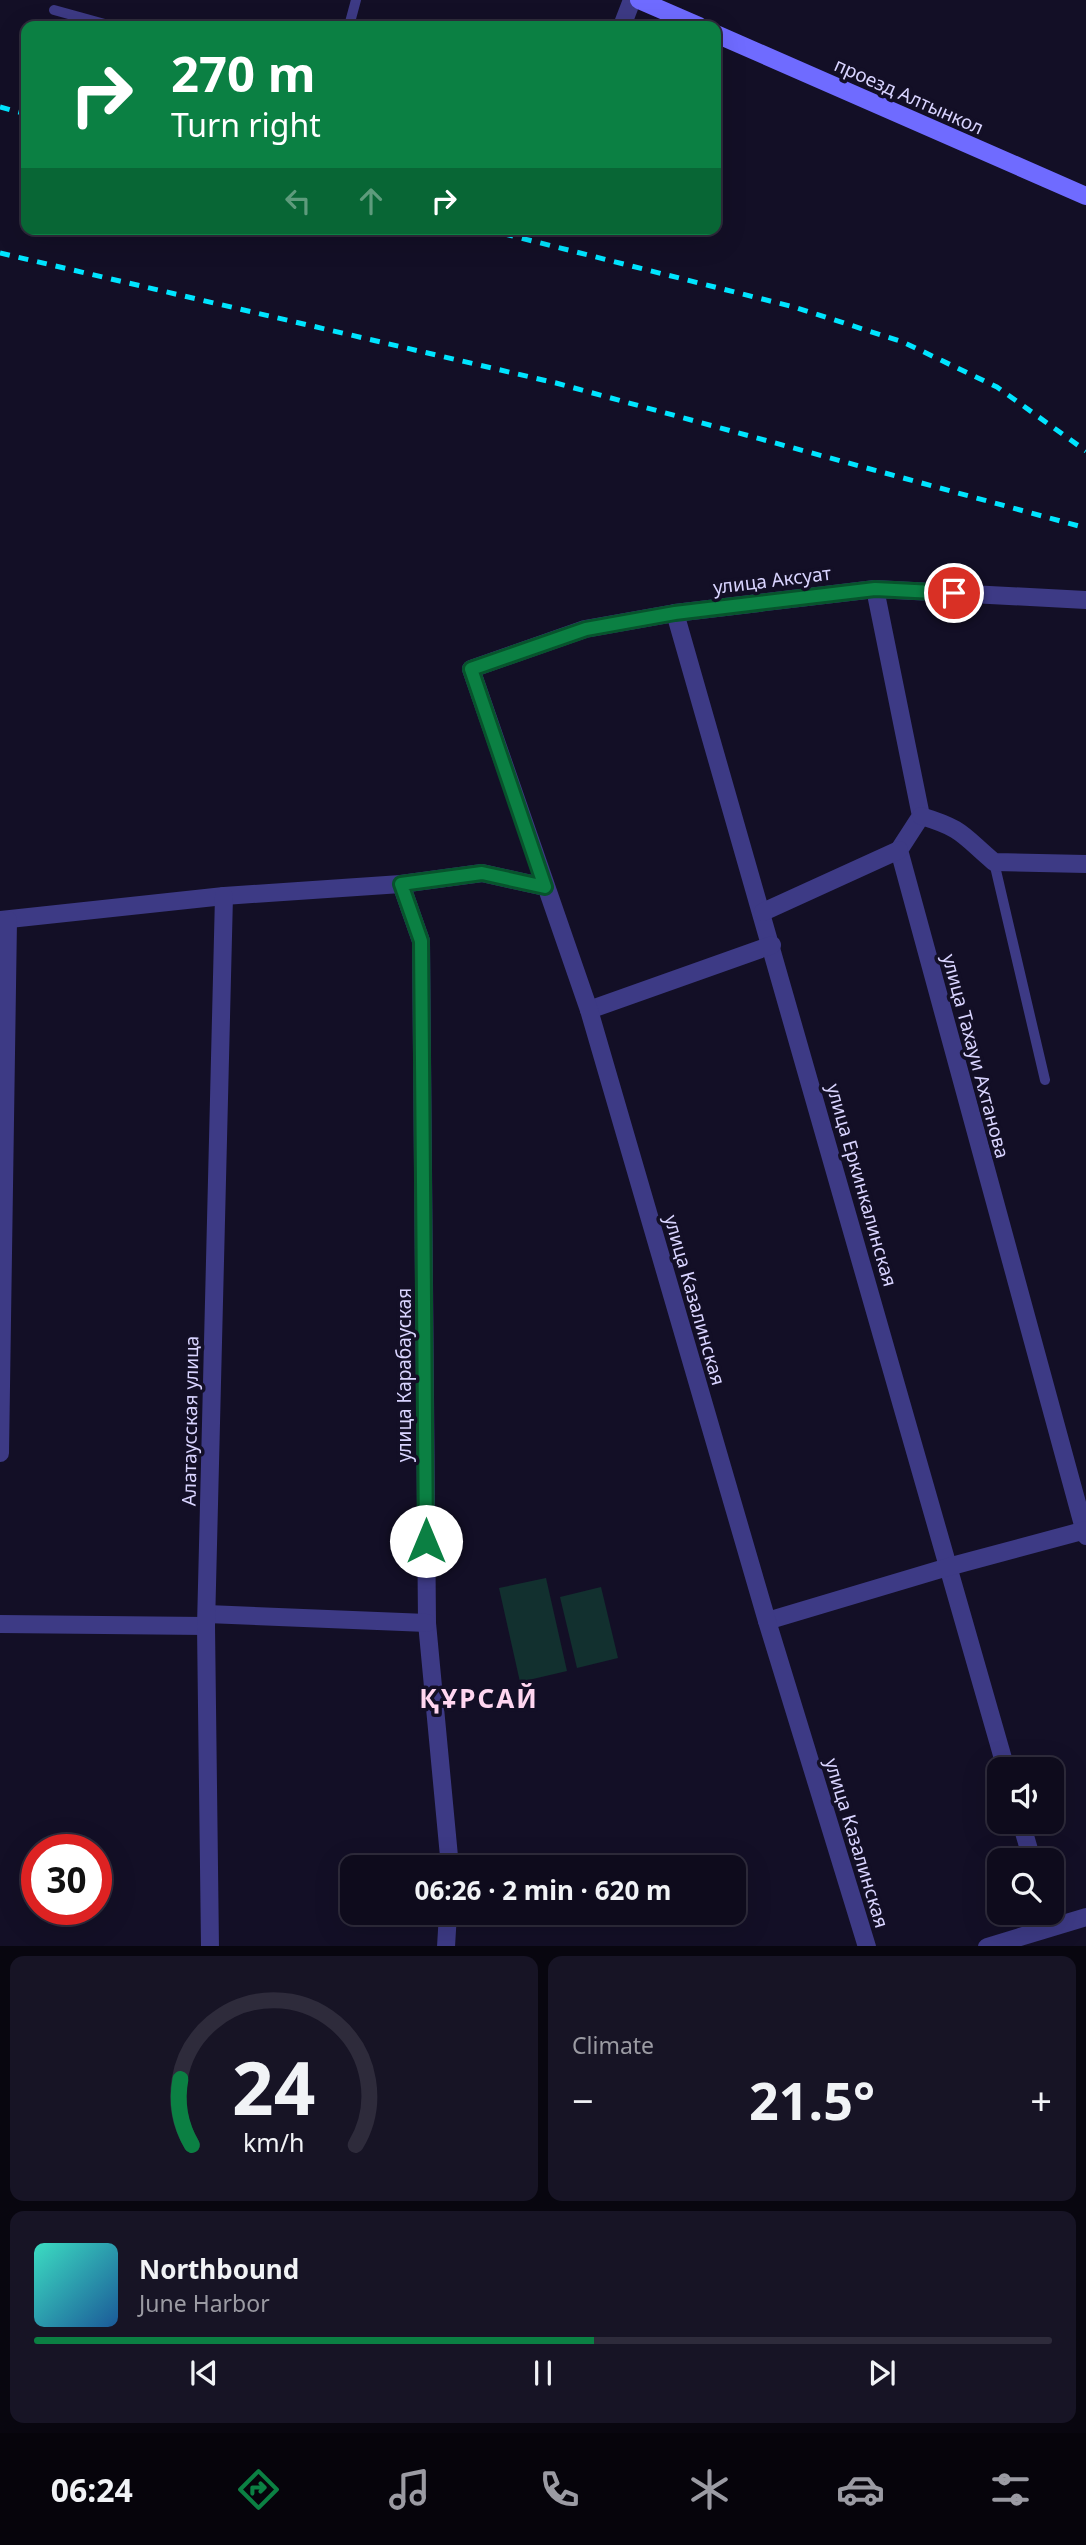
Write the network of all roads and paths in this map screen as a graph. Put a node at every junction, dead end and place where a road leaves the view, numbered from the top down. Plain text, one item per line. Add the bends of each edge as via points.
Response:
1 (356, 0) edge
2 (632, 0) edge
3 (639, 0) edge
4 (54, 10) dead end
5 (94, 21) edge
6 (350, 21) edge
7 (624, 21) edge
8 (687, 21) edge
9 (721, 36) edge
10 (1086, 196) edge
11 (875, 589) junction
12 (1086, 600) edge
13 (675, 613) junction
14 (471, 669) joint
15 (921, 816) junction
16 (898, 850) junction
17 (994, 862) junction
18 (1086, 864) edge
19 (401, 884) junction
20 (545, 887) junction
21 (225, 896) junction
22 (763, 912) junction
23 (4, 920) edge
24 (772, 945) junction
25 (589, 1010) junction
26 (1045, 1080) dead end
27 (0, 1453) edge
28 (1085, 1532) edge
29 (948, 1567) junction
30 (206, 1620) junction
31 (767, 1621) junction
32 (427, 1623) junction
33 (0, 1624) edge
34 (1003, 1757) edge
35 (449, 1855) edge
36 (1086, 1917) edge
37 (1064, 1919) edge
38 (447, 1925) edge
39 (1038, 1925) edge
40 (210, 1946) edge
41 (446, 1946) edge
42 (867, 1946) edge
43 (989, 1946) edge

1 - 6 lane
2 - 7 street
3 - 8 main road
4 - 5 lane
9 - 10 main road, проезд Алтынкол
11 - 12 street, улица Аксуат
11 - 13 street, улица Аксуат
11 - 15 street
13 - 14 street, улица Аксуат via 586,629
13 - 22 street, улица Еркинкалинская
14 - 20 street, улица Казалинская
15 - 16 street
15 - 17 street via 946,822 966,834
16 - 22 street
16 - 28 street, улица Тахауи Ахтанова
17 - 18 street
17 - 26 lane
19 - 20 street via 482,873
19 - 21 street
19 - 32 street, улица Карабауская via 421,941
20 - 25 street, улица Казалинская
21 - 23 street
21 - 30 street, Алатаусская улица
22 - 24 street, улица Еркинкалинская
23 - 27 street
24 - 25 street
24 - 29 street, улица Еркинкалинская
25 - 31 street, улица Казалинская
28 - 29 street
29 - 31 street
29 - 34 street, улица Еркинкалинская
30 - 32 street
30 - 33 street
30 - 40 street, Алатаусская улица
31 - 42 street, улица Казалинская
32 - 35 street, улица Карабауская
36 - 37 street
38 - 41 street
39 - 43 street

